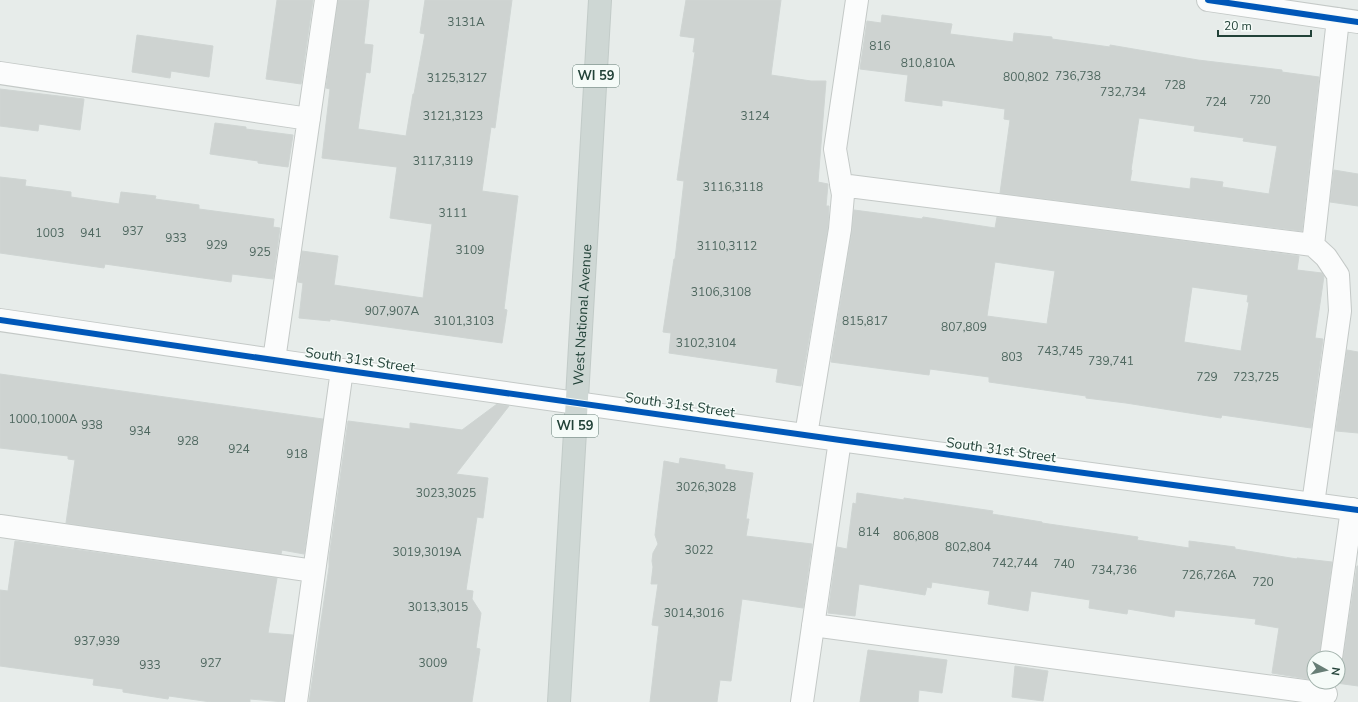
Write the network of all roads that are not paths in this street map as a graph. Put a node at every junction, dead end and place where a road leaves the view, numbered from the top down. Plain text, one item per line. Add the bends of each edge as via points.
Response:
1 (326, 0) edge
2 (600, 0) edge
3 (857, 0) edge
4 (1208, 0) edge
5 (1348, 20) edge
6 (0, 73) edge
7 (309, 119) junction
8 (841, 184) junction
9 (1313, 245) junction
10 (0, 320) edge
11 (274, 360) junction
12 (342, 370) junction
13 (576, 402) junction
14 (806, 435) junction
15 (840, 440) junction
16 (1313, 504) junction
17 (1355, 510) edge
18 (0, 526) edge
19 (314, 571) junction
20 (813, 625) junction
21 (1332, 650) edge
22 (1326, 693) edge
23 (296, 702) edge
24 (559, 702) edge
25 (802, 702) edge

1 - 7 street
2 - 13 main road, West National Avenue / WI 59
3 - 8 street via 836,149
4 - 5 street
5 - 9 street
6 - 7 street
7 - 11 street
8 - 9 street
8 - 14 street via 840,229
9 - 16 street via 1326,257 1338,275 1340,311
10 - 11 street, South 31st Street
11 - 12 street, South 31st Street
12 - 13 street, South 31st Street
12 - 19 street
13 - 14 street, South 31st Street
13 - 24 main road, West National Avenue / WI 59
14 - 15 street, South 31st Street
15 - 16 street, South 31st Street
15 - 20 street
16 - 17 street, South 31st Street
17 - 21 street
18 - 19 street
19 - 23 street
20 - 22 street
20 - 25 street

